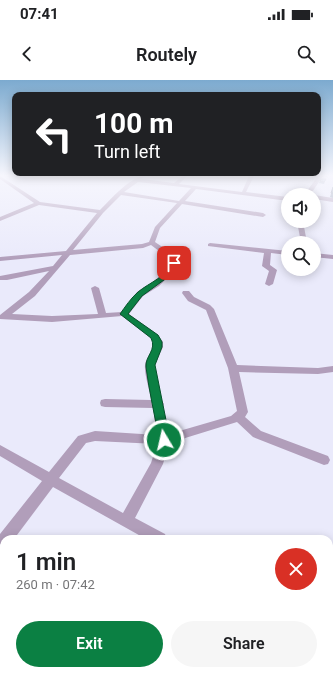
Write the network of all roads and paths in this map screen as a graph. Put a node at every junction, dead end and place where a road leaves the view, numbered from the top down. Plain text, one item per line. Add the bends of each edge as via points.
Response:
1 (36, 204) edge
2 (43, 204) edge
3 (109, 204) edge
4 (179, 204) edge
5 (192, 204) edge
6 (101, 212) junction
7 (263, 215) dead end
8 (0, 219) edge
9 (152, 243) junction
10 (210, 245) dead end
11 (268, 251) junction
12 (69, 252) junction
13 (281, 252) edge
14 (321, 256) edge
15 (333, 257) edge
16 (0, 259) edge
17 (56, 268) junction
18 (0, 278) edge
19 (269, 284) dead end
20 (95, 288) dead end
21 (186, 293) dead end
22 (124, 314) junction
23 (103, 316) junction
24 (2, 318) edge
25 (233, 368) junction
26 (333, 369) edge
27 (105, 403) dead end
28 (159, 404) junction
29 (239, 417) junction
30 (164, 440) junction
31 (0, 450) edge
32 (324, 460) dead end
33 (51, 480) junction
34 (126, 521) junction
35 (8, 535) edge
36 (152, 535) edge

1 - 8 street
2 - 6 street
3 - 6 street
4 - 9 street via 157,228
5 - 7 street
6 - 12 street
9 - 12 street via 143,246
9 - 22 street via 168,254 174,267 166,276 140,294
10 - 11 street
11 - 13 street
11 - 19 street via 266,266 273,270
12 - 16 street
12 - 17 street
14 - 15 street
17 - 18 street
17 - 24 street via 32,294
20 - 23 street
21 - 25 street via 192,301 210,309
22 - 23 street
22 - 28 street via 155,336 158,342 150,365
23 - 24 street
25 - 26 street via 318,371
25 - 29 street via 243,412
27 - 28 street
28 - 30 street
29 - 30 street
29 - 32 street via 257,434
30 - 33 street via 88,437 82,439
30 - 34 street via 157,464
31 - 33 street
33 - 34 street
33 - 35 street
34 - 36 street

